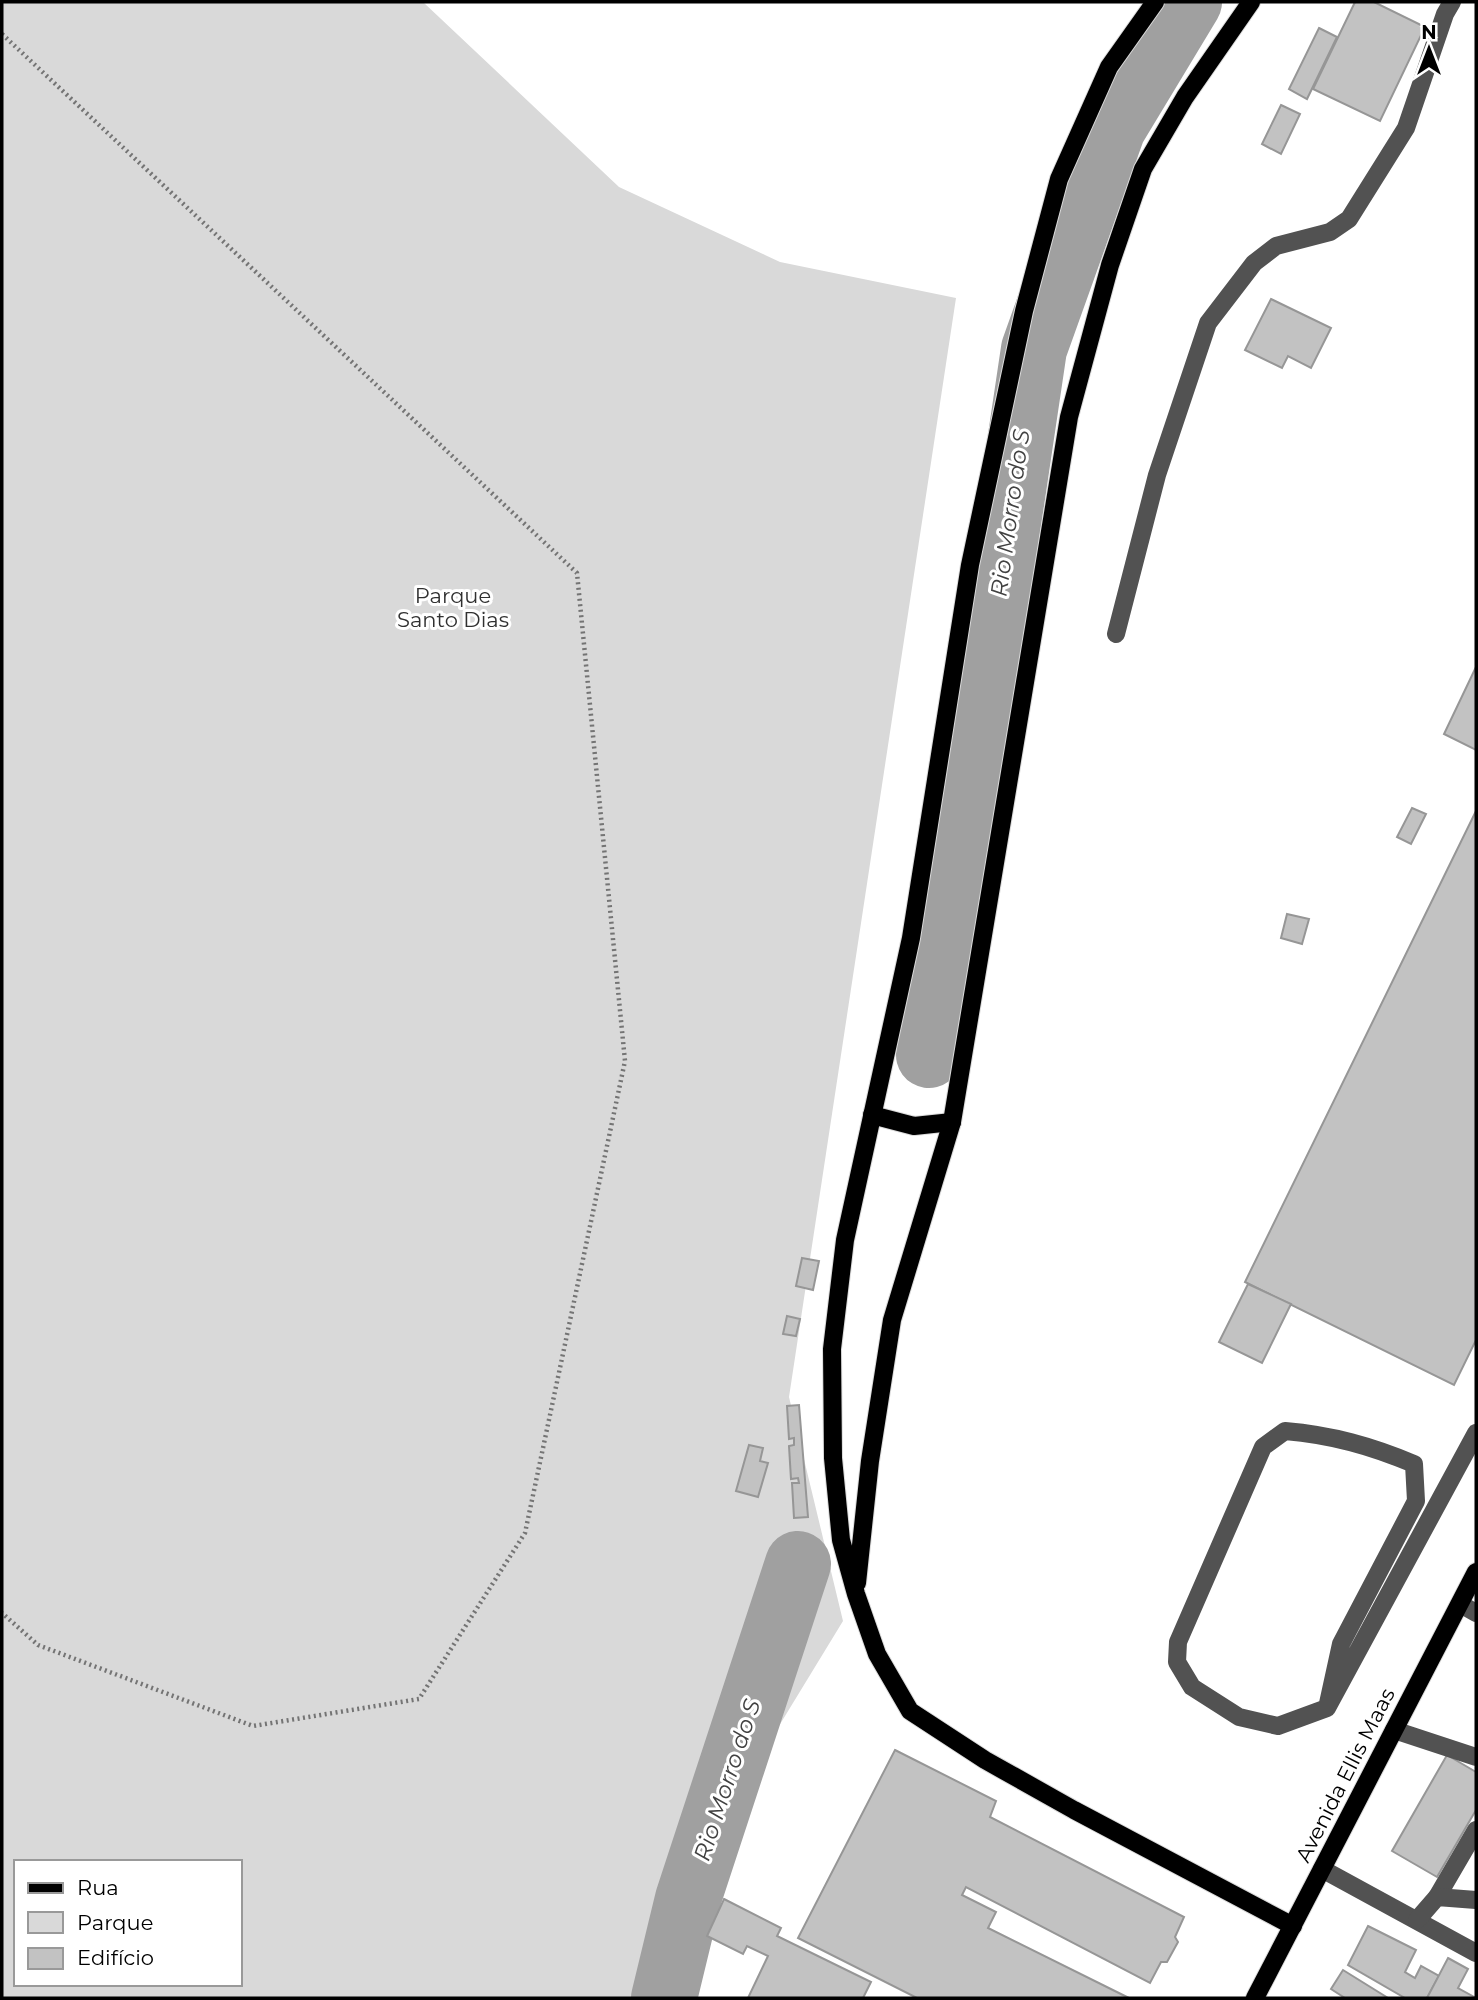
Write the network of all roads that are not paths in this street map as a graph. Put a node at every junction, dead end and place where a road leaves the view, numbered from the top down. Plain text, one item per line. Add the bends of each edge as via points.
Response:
1 (1154, 2) edge
2 (1251, 2) edge
3 (1452, 2) edge
4 (1116, 634) dead end
5 (872, 1115) junction
6 (952, 1122) junction
7 (1476, 1433) edge
8 (1476, 1572) edge
9 (856, 1594) junction
10 (1460, 1604) junction
11 (1476, 1612) edge
12 (1327, 1707) junction
13 (1394, 1730) junction
14 (1476, 1757) edge
15 (1476, 1830) edge
16 (1322, 1869) junction
17 (1437, 1897) junction
18 (1476, 1900) edge
19 (1417, 1920) junction
20 (1293, 1926) junction
21 (1476, 1943) edge
22 (1476, 1953) edge
23 (1255, 1998) edge

1 - 5 main road via 1109,67 1059,179 1038,252 970,565 911,938
2 - 6 main road via 1185,97 1143,169 1110,265 1069,417
3 - 4 street via 1406,128 1349,219 1330,232 1276,246 1254,263 1208,323 1157,475
5 - 6 main road via 914,1126
5 - 9 main road via 845,1240 832,1349 833,1458 841,1540
6 - 9 main road via 892,1320
7 - 12 street
8 - 10 main road, Avenida Ellis Maas
9 - 20 main road via 877,1654 910,1711 985,1760
10 - 11 street
10 - 13 main road, Avenida Ellis Maas
12 - 12 street via 1341,1644 1416,1501 1418,1485 1414,1464 1384,1451 1324,1435 1285,1431 1263,1447 1178,1642 1177,1662 1192,1687 1239,1717 1278,1726
13 - 14 street
13 - 16 main road, Avenida Ellis Maas
15 - 17 street
16 - 19 street
16 - 20 main road, Avenida Ellis Maas
17 - 18 street
17 - 19 street
19 - 21 street
19 - 22 street
20 - 23 main road, Avenida Ellis Maas

